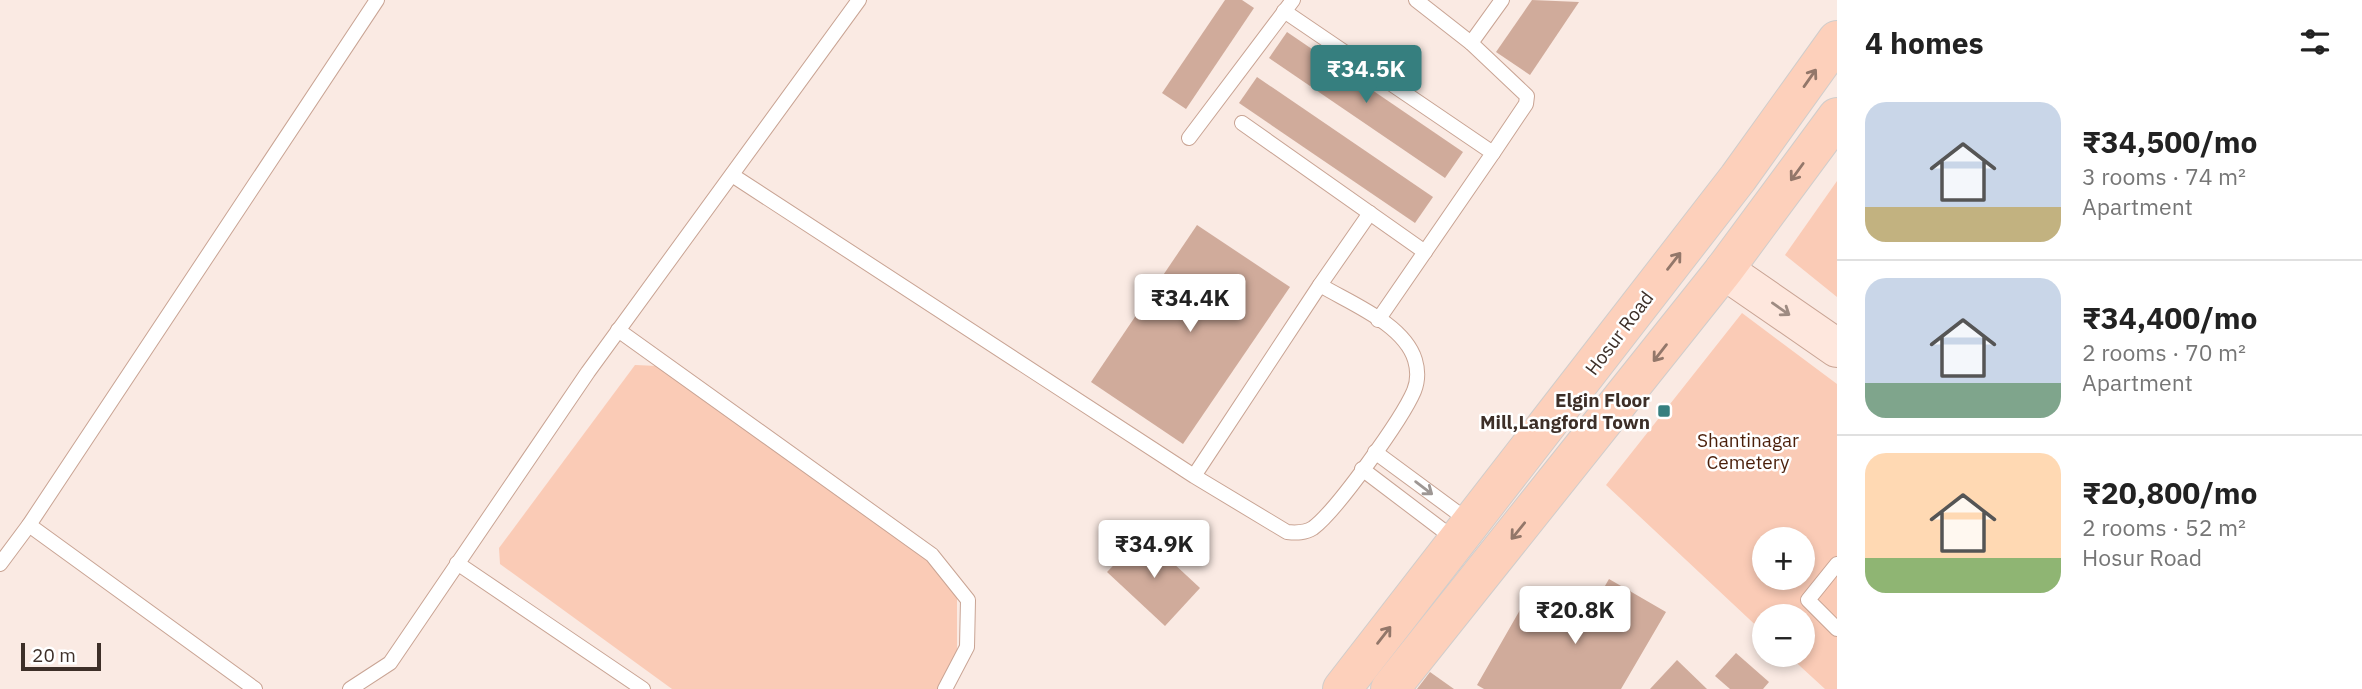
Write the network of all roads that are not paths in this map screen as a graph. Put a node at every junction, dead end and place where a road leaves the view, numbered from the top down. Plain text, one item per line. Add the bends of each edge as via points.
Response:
1 (377, 0) edge
2 (859, 0) edge
3 (1416, 0) edge
4 (1502, 0) edge
5 (1289, 5) edge
6 (1837, 40) edge
7 (1471, 43) junction
8 (1837, 117) edge
9 (1242, 123) dead end
10 (1189, 138) dead end
11 (1493, 153) junction
12 (732, 175) junction
13 (1370, 213) junction
14 (1425, 252) junction
15 (1724, 270) junction
16 (1320, 285) junction
17 (1378, 320) junction
18 (618, 330) junction
19 (1837, 348) edge
20 (1376, 452) junction
21 (1362, 469) junction
22 (1194, 476) junction
23 (29, 525) junction
24 (1466, 533) junction
25 (457, 563) junction
26 (0, 564) edge
27 (1837, 564) edge
28 (1837, 629) edge
29 (255, 689) edge
30 (350, 689) edge
31 (643, 689) edge
32 (945, 689) edge
33 (1342, 689) edge
34 (1390, 689) edge

1 - 23 lane
2 - 12 lane
3 - 7 lane
4 - 7 lane
5 - 10 lane
5 - 11 lane
24 -> 6 main road, Hosur Road via 1738,178
7 - 11 lane via 1527,96
8 -> 15 main road
9 - 13 lane
11 - 14 lane
12 - 18 lane
12 - 22 lane
13 - 14 lane
13 - 16 lane
14 - 17 lane
15 -> 19 street
15 -> 34 main road
16 - 17 lane
16 - 22 lane
17 - 20 lane via 1408,345 1417,371 1413,392
18 - 25 lane
18 - 32 lane via 932,555 968,600 967,647
20 - 21 lane
20 -> 24 lane
21 - 22 lane via 1329,513 1310,529 1296,533 1279,529
21 - 24 lane
23 - 26 lane
23 - 29 lane
33 -> 24 main road, Hosur Road
25 - 30 lane via 390,663
25 - 31 lane
27 - 28 lane via 1808,600

